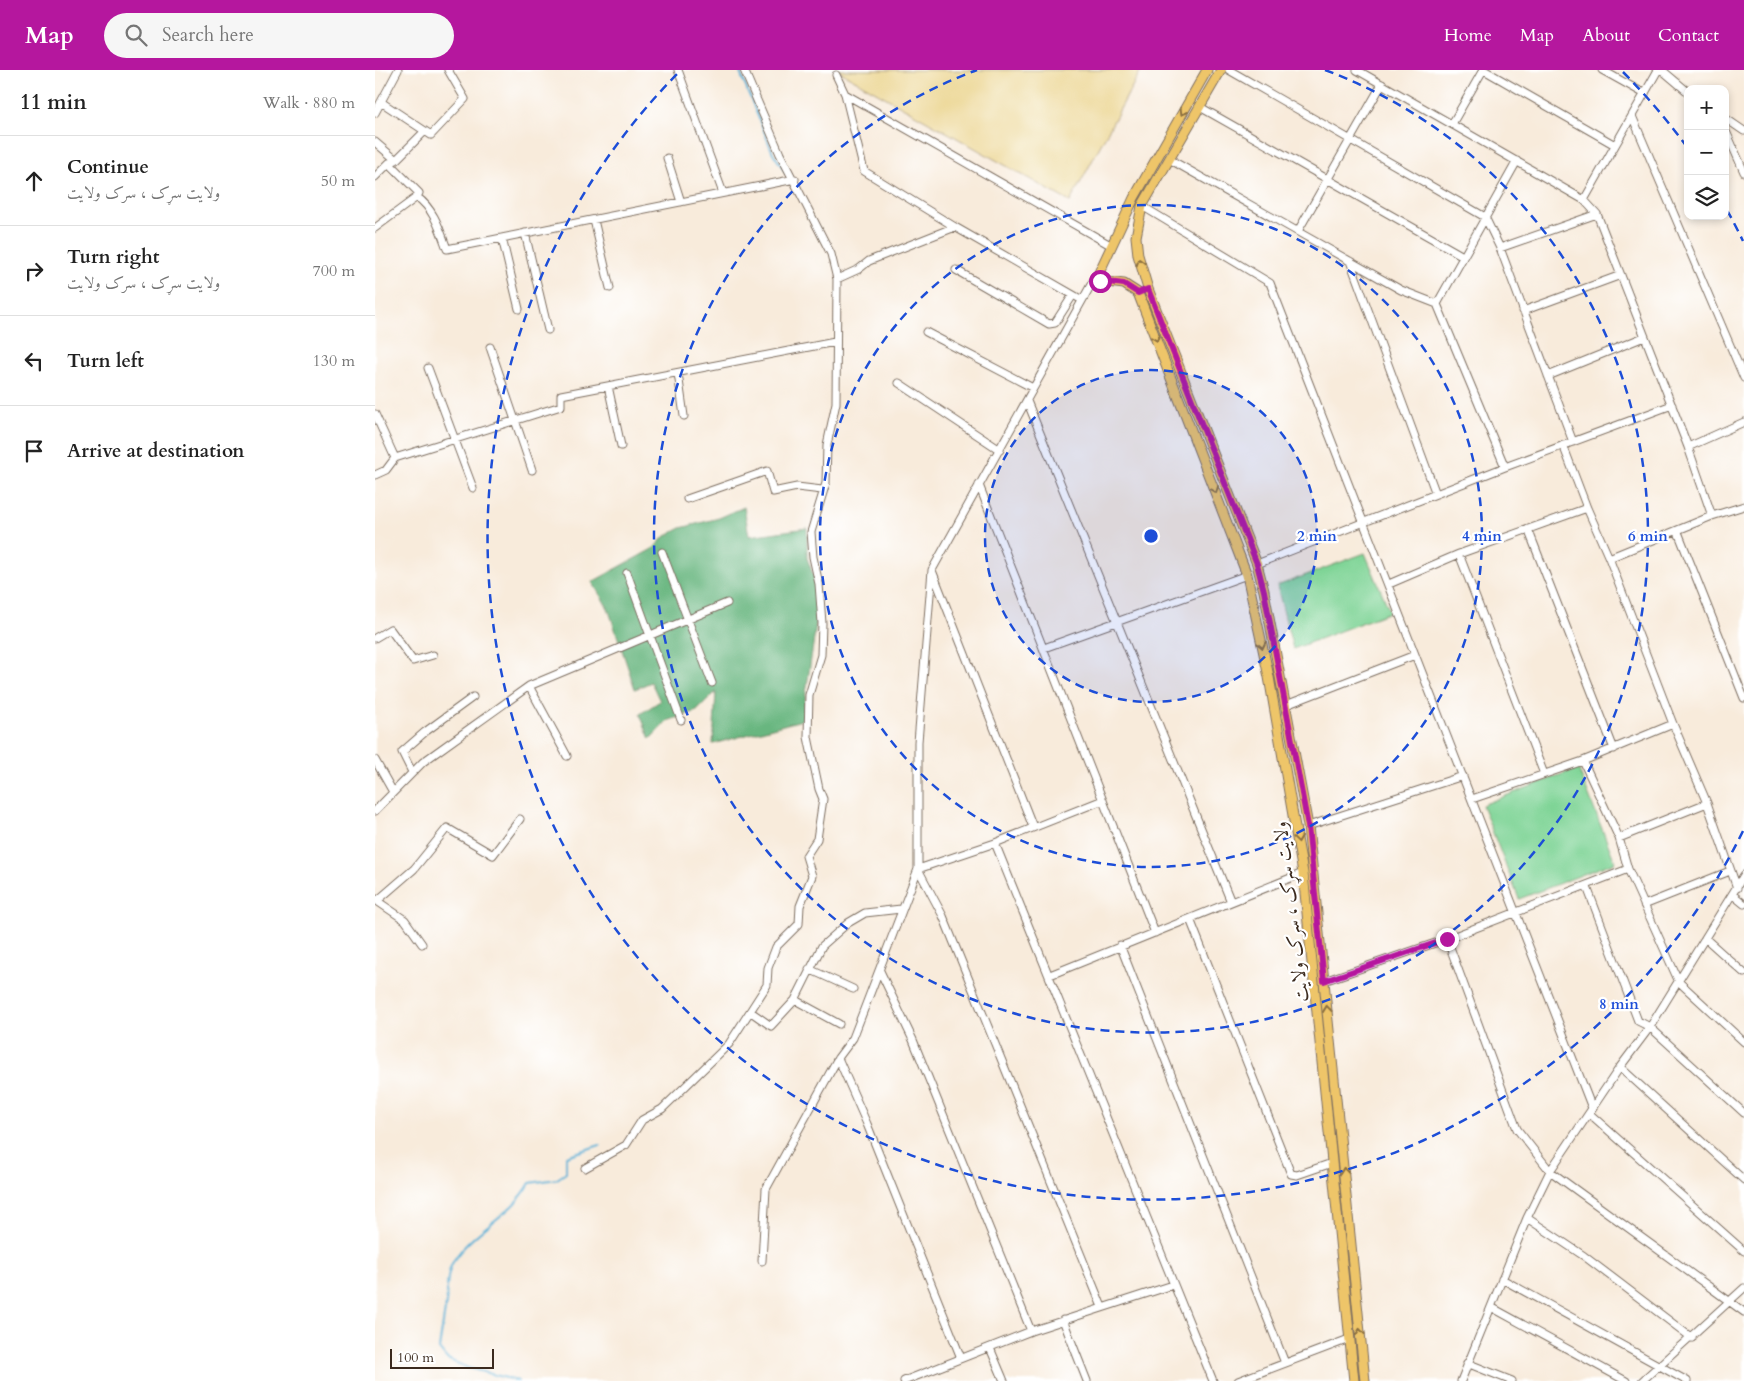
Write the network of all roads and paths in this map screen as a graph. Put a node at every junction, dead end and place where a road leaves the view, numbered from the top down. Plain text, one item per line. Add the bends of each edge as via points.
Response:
1 (397, 70) edge
2 (448, 70) edge
3 (678, 70) edge
4 (744, 70) edge
5 (1207, 70) edge
6 (1221, 70) edge
7 (1229, 70) edge
8 (1357, 70) edge
9 (1484, 70) edge
10 (1602, 70) edge
11 (1658, 70) edge
12 (1662, 70) edge
13 (836, 75) dead end
14 (1382, 84) junction
15 (1684, 89) edge
16 (845, 94) junction
17 (1645, 94) junction
18 (381, 102) junction
19 (1200, 107) junction
20 (375, 113) edge
21 (1632, 116) junction
22 (1729, 121) edge
23 (1452, 124) junction
24 (1725, 130) edge
25 (425, 131) junction
26 (1744, 131) edge
27 (1350, 139) junction
28 (375, 142) edge
29 (1615, 145) junction
30 (667, 158) dead end
31 (1169, 159) junction
32 (393, 161) junction
33 (1517, 161) junction
34 (1744, 172) edge
35 (375, 177) edge
36 (795, 179) junction
37 (1328, 179) junction
38 (723, 193) junction
39 (417, 197) junction
40 (1584, 200) junction
41 (681, 202) junction
42 (1143, 206) junction
43 (1597, 214) junction
44 (1485, 216) junction
45 (594, 220) junction
46 (955, 227) junction
47 (375, 228) edge
48 (1298, 231) junction
49 (525, 233) junction
50 (502, 238) junction
51 (1112, 246) junction
52 (1500, 248) junction
53 (1463, 256) junction
54 (1350, 261) junction
55 (956, 270) dead end
56 (1097, 274) junction
57 (1621, 275) junction
58 (837, 279) junction
59 (610, 288) dead end
60 (1148, 289) junction
61 (1138, 293) junction
62 (1073, 295) junction
63 (1082, 300) junction
64 (1437, 304) junction
65 (519, 309) dead end
66 (1523, 311) junction
67 (548, 330) dead end
68 (926, 332) dead end
69 (1644, 337) junction
70 (835, 342) junction
71 (490, 347) dead end
72 (428, 368) dead end
73 (677, 373) junction
74 (1548, 376) junction
75 (1744, 378) edge
76 (899, 383) dead end
77 (608, 386) junction
78 (1033, 388) junction
79 (1027, 400) junction
80 (1672, 405) junction
81 (375, 414) edge
82 (684, 416) dead end
83 (514, 420) junction
84 (1744, 422) edge
85 (455, 439) junction
86 (1573, 442) junction
87 (1563, 445) junction
88 (621, 446) dead end
89 (1689, 447) junction
90 (1000, 450) junction
91 (395, 458) junction
92 (1505, 467) junction
93 (532, 470) dead end
94 (375, 475) edge
95 (979, 485) junction
96 (473, 488) dead end
97 (822, 490) junction
98 (1436, 494) junction
99 (687, 498) dead end
100 (1744, 506) edge
101 (1587, 508) junction
102 (1713, 516) junction
103 (1364, 521) junction
104 (1527, 529) junction
105 (1678, 532) junction
106 (662, 552) dead end
107 (1459, 554) junction
108 (1609, 558) junction
109 (1257, 564) junction
110 (932, 570) junction
111 (627, 573) dead end
112 (1247, 575) junction
113 (1389, 584) junction
114 (727, 603) dead end
115 (688, 620) junction
116 (1118, 622) junction
117 (650, 636) junction
118 (375, 638) edge
119 (1044, 648) junction
120 (433, 655) dead end
121 (1415, 655) junction
122 (712, 683) dead end
123 (529, 686) junction
124 (473, 697) dead end
125 (1744, 698) edge
126 (1286, 705) junction
127 (681, 720) dead end
128 (1673, 724) junction
129 (1614, 749) junction
130 (567, 756) dead end
131 (375, 760) edge
132 (1583, 761) junction
133 (411, 772) junction
134 (1544, 774) junction
135 (1463, 776) junction
136 (393, 792) junction
137 (1472, 799) junction
138 (1103, 800) junction
139 (1707, 803) junction
140 (375, 811) edge
141 (520, 819) dead end
142 (1308, 826) junction
143 (1033, 827) junction
144 (1619, 838) junction
145 (995, 843) junction
146 (918, 869) junction
147 (1628, 869) junction
148 (1730, 871) junction
149 (1303, 873) junction
150 (1744, 875) edge
151 (1587, 887) junction
152 (1735, 891) junction
153 (376, 900) edge
154 (1231, 902) junction
155 (1744, 904) edge
156 (1644, 905) junction
157 (901, 910) junction
158 (1515, 914) junction
159 (1190, 919) junction
160 (1155, 933) junction
161 (1705, 938) junction
162 (1447, 939) junction
163 (422, 944) dead end
164 (1120, 945) junction
165 (809, 969) junction
166 (880, 971) junction
167 (1744, 973) edge
168 (1050, 974) junction
169 (1324, 981) junction
170 (1679, 982) junction
171 (853, 989) dead end
172 (795, 1000) junction
173 (751, 1012) junction
174 (839, 1024) dead end
175 (1650, 1027) junction
176 (1744, 1042) edge
177 (838, 1058) junction
178 (1620, 1067) junction
179 (1591, 1111) junction
180 (1744, 1113) edge
181 (1331, 1163) junction
182 (585, 1168) dead end
183 (1550, 1171) junction
184 (1744, 1180) edge
185 (1527, 1218) junction
186 (1744, 1251) edge
187 (762, 1261) dead end
188 (1502, 1279) junction
189 (1173, 1285) junction
190 (1744, 1288) edge
191 (1730, 1302) junction
192 (1102, 1307) junction
193 (1491, 1307) junction
194 (1744, 1312) edge
195 (1063, 1320) junction
196 (1031, 1331) junction
197 (1692, 1338) junction
198 (1349, 1339) junction
199 (991, 1348) junction
200 (961, 1358) junction
201 (1285, 1363) junction
202 (1467, 1363) junction
203 (1659, 1366) junction
204 (904, 1381) edge
205 (1004, 1381) edge
206 (1087, 1381) edge
207 (1213, 1381) edge
208 (1238, 1381) edge
209 (1354, 1381) edge
210 (1365, 1381) edge
211 (1461, 1381) edge
212 (1512, 1381) edge
213 (1626, 1381) edge
214 (1643, 1381) edge
215 (1687, 1381) edge

1 - 18 street
2 - 25 street via 465,99 431,135
3 - 38 street
4 - 36 street via 780,154
5 -> 51 main road via 1134,198
6 - 19 main road, ولایت سړک ، سرک ولایت
7 - 27 street
8 - 14 street
9 - 23 street
9 - 29 street
10 - 17 street
11 - 17 street
12 - 15 street
13 - 16 street
14 - 23 street
14 - 27 street
16 - 46 street via 864,171
16 - 51 street
17 - 21 street
18 - 20 street
18 - 25 street
19 - 31 main road, ولایت سړک ، سرک ولایت
19 - 37 street
21 - 29 street
21 - 75 street
22 - 26 street
23 - 33 street
24 - 34 street
25 - 32 street
27 - 37 street
27 - 44 street
28 - 32 street
29 - 40 street
30 - 41 street
31 - 42 main road, ولایت سړک ، سرک ولایت
31 - 48 street
32 - 35 street
32 - 39 street via 419,192
33 - 40 street
33 - 44 street
36 - 38 street
36 - 58 street via 831,254
37 - 48 street
37 - 53 street
38 - 41 street
39 - 47 street
39 - 50 street via 437,222 447,249
40 - 43 street
41 - 45 street
60 -> 42 main road, ولایت سړک ، سرک ولایت via 1136,237
42 - 103 street via 1270,283
43 - 52 street
43 - 57 street
44 - 52 street
44 - 53 street
45 - 49 street
45 - 59 street
46 - 58 street via 869,261
46 - 62 street
48 - 54 street
49 - 50 street
49 - 67 street
50 - 65 street
51 - 56 main road
52 - 66 street
53 - 64 street
54 - 64 street via 1401,290
54 - 98 street
55 - 62 street via 1049,324 1055,323
56 - 61 main road via 1100,281 1124,284
56 - 63 street
57 - 66 street
57 - 69 street
58 - 70 street
60 - 61 main road
60 - 109 main road, ولایت سړک ، سرک ولایت
61 -> 112 main road, ولایت سړک ، سرک ولایت
62 - 63 street
63 - 78 street
64 - 92 street
66 - 74 street
68 - 78 street
69 - 74 street
69 - 80 street
70 - 73 street
70 - 97 street via 836,403 827,445 826,483
71 - 83 street
72 - 85 street
73 - 77 street
73 - 82 street
74 - 86 street
76 - 90 street
77 - 83 street via 561,395 561,406
77 - 88 street
78 - 79 street
79 - 90 street
79 - 116 street
80 - 86 street
80 - 89 street
81 - 91 street
83 - 85 street
83 - 93 street
84 - 89 street
85 - 91 street
85 - 96 street
86 - 87 street
87 - 92 street
87 - 101 street
89 - 102 street
90 - 95 street
91 - 94 street via 386,470
92 - 98 street
95 - 110 street
95 - 119 street
97 - 99 street via 797,487 773,492 767,471
97 - 173 street via 811,532 822,624 821,655 809,695 808,737 823,799 820,826 817,839 806,856 812,876 800,906 799,924 776,947 768,968 767,985
98 - 103 street
100 - 102 street
101 - 104 street
101 - 108 street
102 - 105 street
103 - 109 street
103 - 113 street
104 - 107 street
104 - 129 street
105 - 108 street
105 - 125 street
106 - 115 street
107 - 113 street
107 - 134 street
108 - 128 street
109 - 126 main road, ولایت سړک ، سرک ولایت
110 - 143 street
110 - 146 street via 918,742
111 - 117 street
112 - 116 street
112 -> 149 main road, ولایت سړک ، سرک ولایت via 1269,677
113 - 121 street
114 - 115 street
115 - 117 street
115 - 122 street
116 - 119 street
116 - 154 street
117 - 123 street
117 - 127 street
118 - 120 street via 389,629 413,661
119 - 138 street
121 - 126 street
121 - 135 street
123 - 130 street
123 - 133 street
124 - 133 street via 401,752
126 - 142 main road, ولایت سړک ، سرک ولایت
128 - 129 street
128 - 139 street
129 - 132 street
131 - 136 street
132 - 134 street
132 - 144 street
133 - 136 street
134 - 137 street
135 - 137 street
135 - 142 street
136 - 140 street
137 - 158 street
138 - 143 street
138 - 160 street
139 - 144 street
139 - 148 street
141 - 153 street via 493,856 447,828 414,869
142 - 169 main road, ولایت سړک ، سرک ولایت
143 - 145 street
144 - 147 street
145 - 146 street
145 - 168 street
146 - 157 street
146 - 192 street via 943,916
147 - 151 street
147 - 156 street
148 - 152 street
148 - 156 street
149 - 154 street
149 - 181 main road, ولایت سړک ، سرک ولایت
150 - 152 street
151 - 158 street
151 - 175 street via 1638,1021
152 - 155 street
152 - 161 street
153 - 163 street via 405,920
154 - 159 street
156 - 170 street
157 - 165 street via 865,913 849,923 822,946
157 - 166 street
158 - 162 street
158 - 179 street
159 - 160 street
159 - 181 street via 1291,1174 1297,1175
160 - 164 street
161 - 167 street
161 - 170 street
162 - 169 street
162 - 183 street via 1517,1129
164 - 168 street
164 - 201 street
165 - 171 street via 827,980
165 - 172 street
166 - 177 street via 853,1038
166 - 196 street via 913,1040
168 - 189 street
210 -> 169 main road, ولایت سړک ، سرک ولایت
170 - 175 street
170 - 176 street
172 - 173 street via 771,1026
172 - 174 street
173 - 182 street via 729,1044 661,1109 642,1120 626,1145
175 - 178 street
175 - 180 street
177 - 187 street via 766,1189
177 - 200 street
178 - 179 street
178 - 184 street
179 - 183 street
179 - 186 street
181 - 198 main road, ولایت سړک ، سرک ولایت
183 - 185 street
183 - 191 street
185 - 188 street
185 - 197 street via 1585,1256
188 - 193 street
188 - 203 street
189 - 192 street
189 - 207 street
190 - 191 street
191 - 194 street
191 - 197 street
192 - 195 street
193 - 202 street
193 - 213 street
195 - 196 street
195 - 206 street
196 - 199 street
197 - 203 street
198 - 201 street
198 - 209 main road, ولایت سړک ، سرک ولایت
199 - 200 street
199 - 205 street
200 - 204 street
201 - 208 street
202 - 211 street
202 - 212 street
203 - 214 street
203 - 215 street

